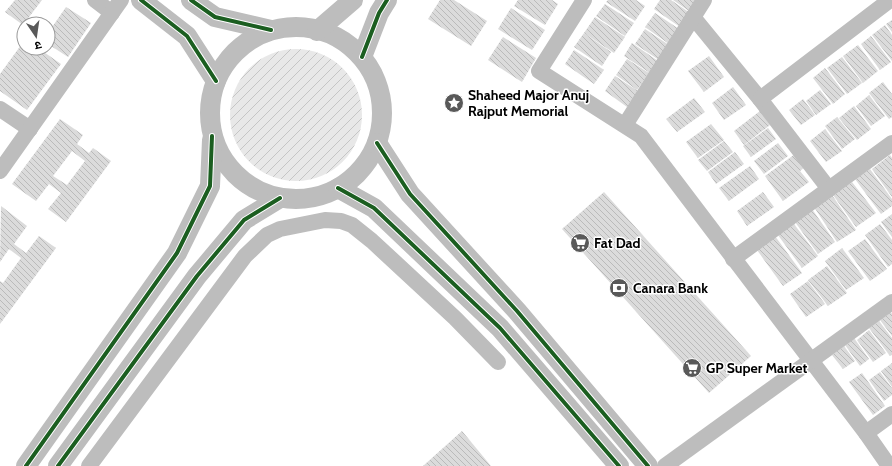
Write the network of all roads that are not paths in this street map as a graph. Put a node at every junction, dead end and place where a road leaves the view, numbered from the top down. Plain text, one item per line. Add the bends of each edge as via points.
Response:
1 (95, 0) edge
2 (121, 0) edge
3 (141, 0) edge
4 (191, 0) edge
5 (353, 0) edge
6 (387, 0) edge
7 (584, 0) edge
8 (704, 0) edge
9 (890, 0) edge
10 (112, 13) junction
11 (693, 17) junction
12 (271, 30) junction
13 (317, 31) junction
14 (362, 57) junction
15 (216, 81) junction
16 (760, 99) junction
17 (0, 109) edge
18 (625, 124) junction
19 (30, 129) junction
20 (212, 136) junction
21 (377, 143) junction
22 (892, 143) edge
23 (0, 171) edge
24 (338, 188) junction
25 (829, 189) junction
26 (280, 198) junction
27 (733, 258) junction
28 (892, 302) edge
29 (810, 361) junction
30 (498, 362) dead end
31 (892, 414) edge
32 (866, 433) junction
33 (26, 466) edge
34 (58, 466) edge
35 (88, 466) edge
36 (619, 466) edge
37 (648, 466) edge
38 (665, 466) edge
39 (889, 466) edge

1 - 10 street
2 - 10 street
3 - 15 street via 187,36
4 - 12 street via 215,17
5 - 13 street
6 - 14 street via 379,13
7 - 18 street via 539,71
8 - 11 street
9 - 16 street
10 - 19 street
11 - 16 street
11 - 18 street
12 - 13 street via 302,27
12 - 15 street via 245,43 230,57
13 - 14 street via 334,35
14 - 21 street via 377,83 382,101 382,121
15 - 20 street via 210,103
16 - 25 street
17 - 19 street
18 - 27 street via 641,136
19 - 23 street
20 - 26 street via 225,163 250,186
20 - 33 street via 210,186 177,253
21 - 24 street via 362,168
21 - 37 street via 410,194 517,311
22 - 25 street
24 - 26 street via 307,198
24 - 36 street via 374,208 500,328
25 - 27 street
26 - 34 street via 244,220 197,276
27 - 29 street
28 - 29 street
29 - 32 street
29 - 38 street
30 - 35 street via 455,318 352,225 325,220 280,229 267,235 245,256
31 - 32 street
32 - 39 street

